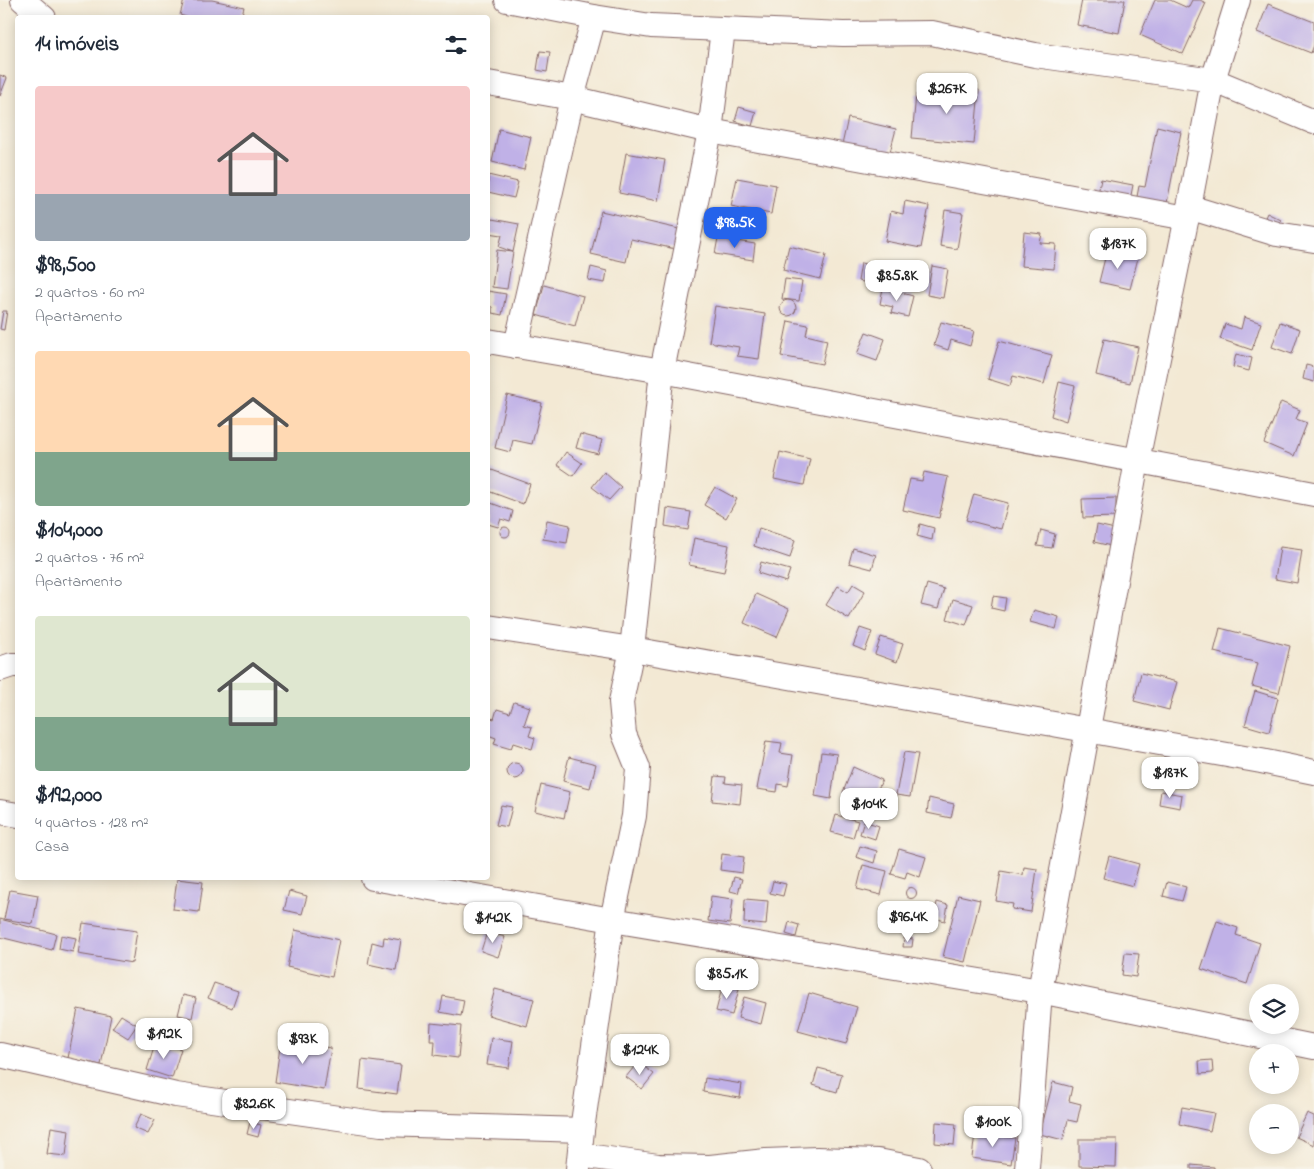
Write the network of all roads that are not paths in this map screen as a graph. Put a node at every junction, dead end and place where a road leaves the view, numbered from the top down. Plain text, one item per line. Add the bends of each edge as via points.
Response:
1 (23, 0) edge
2 (507, 0) edge
3 (1238, 0) edge
4 (40, 15) edge
5 (594, 17) junction
6 (723, 30) junction
7 (1212, 80) junction
8 (490, 82) edge
9 (572, 98) junction
10 (1314, 122) edge
11 (710, 131) junction
12 (1188, 212) junction
13 (1314, 240) edge
14 (490, 341) edge
15 (516, 346) junction
16 (662, 371) junction
17 (1137, 461) junction
18 (1314, 494) edge
19 (490, 628) edge
20 (632, 649) junction
21 (15, 665) edge
22 (0, 669) edge
23 (1088, 731) junction
24 (1314, 772) edge
25 (0, 812) edge
26 (15, 814) edge
27 (384, 880) edge
28 (612, 920) junction
29 (1040, 991) junction
30 (1314, 1047) edge
31 (0, 1055) edge
32 (582, 1130) junction
33 (579, 1162) edge
34 (918, 1169) edge
35 (1027, 1169) edge

1 - 4 street
2 - 5 street
3 - 7 street
5 - 6 street via 651,26
5 - 9 street
6 - 7 street via 932,33 1035,55
6 - 11 street
7 - 10 street
7 - 12 street
8 - 9 street
9 - 11 street
9 - 15 street
11 - 12 street
11 - 16 street
12 - 13 street
12 - 17 street
14 - 15 street
15 - 16 street
16 - 17 street
16 - 20 street
17 - 18 street
17 - 23 street
19 - 20 street
20 - 23 street
20 - 28 street via 621,702 624,734 638,768 634,816
21 - 22 street
23 - 24 street
23 - 29 street
25 - 26 street
27 - 28 street
28 - 29 street
28 - 32 street
29 - 30 street
29 - 35 street
31 - 32 street via 176,1095 381,1124
32 - 33 street
33 - 34 street via 710,1167 817,1159 878,1161

